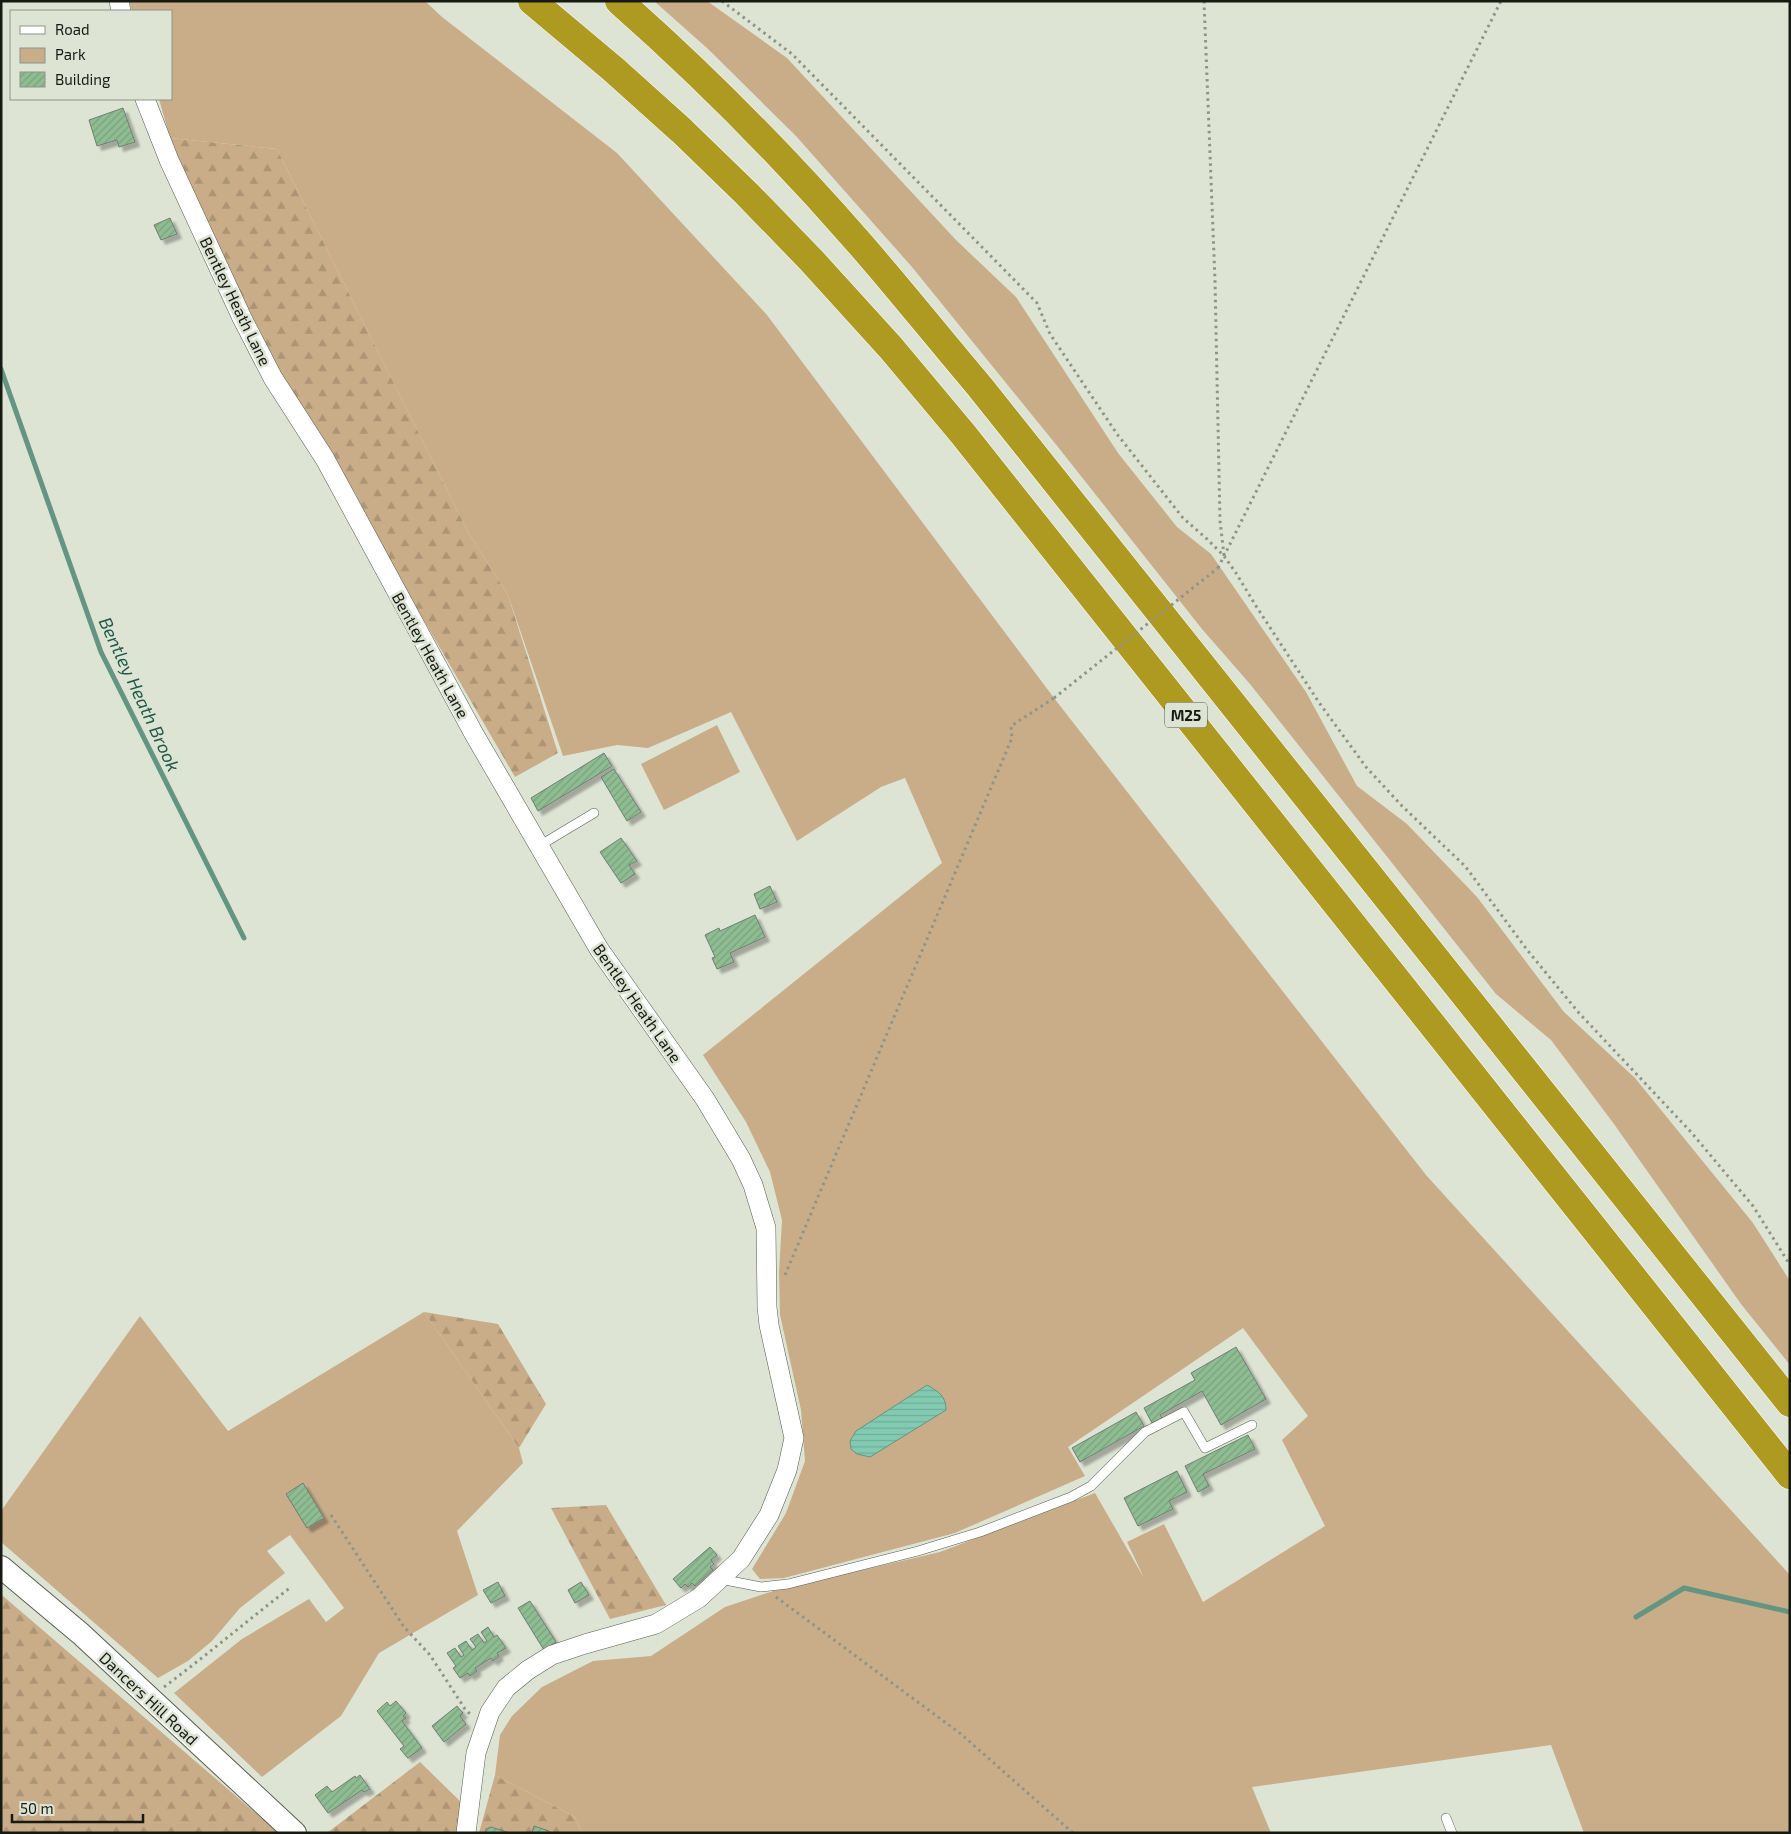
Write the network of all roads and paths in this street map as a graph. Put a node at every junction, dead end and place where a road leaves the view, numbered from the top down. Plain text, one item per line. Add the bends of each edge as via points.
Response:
1 (532, 1) edge
2 (619, 1) edge
3 (722, 1) edge
4 (1204, 1) edge
5 (1501, 1) edge
6 (146, 100) edge
7 (1224, 556) junction
8 (594, 813) dead end
9 (539, 846) junction
10 (1790, 1265) edge
11 (768, 1287) junction
12 (1790, 1403) edge
13 (1252, 1425) dead end
14 (1790, 1475) edge
15 (331, 1515) dead end
16 (1, 1567) edge
17 (720, 1579) junction
18 (291, 1587) dead end
19 (761, 1587) junction
20 (149, 1698) junction
21 (485, 1727) junction
22 (1446, 1818) dead end
23 (295, 1833) edge
24 (466, 1833) edge
25 (1073, 1833) edge
26 (1452, 1833) edge

1 - 14 highway, M25 via 688,137 812,261 891,348 963,434
2 - 12 highway, M25 via 796,173 861,245 986,395
3 - 7 path via 792,54 1037,303 1050,334 1117,434 1183,518
4 - 7 path via 1220,521
5 - 7 path
6 - 9 street, Bentley Heath Lane via 169,160 273,378 325,459 474,734
7 - 10 path via 1318,701 1366,767 1465,866 1528,952 1579,1013 1691,1132 1753,1206
7 - 11 path, bridge via 1218,568 1054,698 1011,726 1012,738 783,1280
8 - 9 lane
9 - 11 street, Bentley Heath Lane via 600,949 705,1099 741,1158 766,1228
11 - 17 street, Bentley Heath Lane via 769,1325 794,1438 787,1470 769,1515 740,1559
13 - 19 lane via 1205,1448 1184,1412 1144,1432 1091,1486 1071,1497 918,1552 788,1584
15 - 21 path via 404,1627 430,1655 465,1709
16 - 20 street, Dancers Hill Road via 81,1634
17 - 19 lane
17 - 21 street, Bentley Heath Lane via 699,1598 656,1624 552,1655 528,1670 506,1688 490,1712
18 - 20 path
19 - 25 path via 960,1734
20 - 23 street, Dancers Hill Road
21 - 24 street, Bentley Heath Lane via 476,1752
22 - 26 lane

